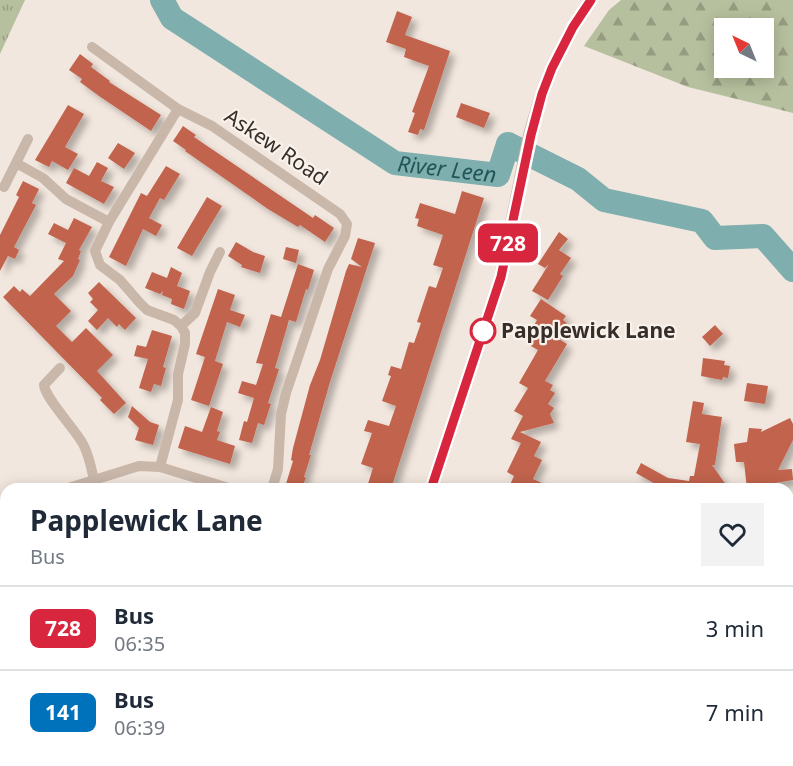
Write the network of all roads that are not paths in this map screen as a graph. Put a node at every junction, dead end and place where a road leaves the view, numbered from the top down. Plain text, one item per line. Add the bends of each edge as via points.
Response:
1 (591, 0) edge
2 (92, 47) dead end
3 (178, 110) junction
4 (28, 140) dead end
5 (16, 164) junction
6 (4, 188) dead end
7 (109, 222) junction
8 (220, 252) dead end
9 (181, 326) junction
10 (60, 368) dead end
11 (160, 467) junction
12 (94, 480) junction
13 (84, 483) edge
14 (200, 483) edge
15 (274, 483) edge
16 (433, 483) edge

1 - 16 street via 573,27 542,94 501,277
2 - 3 street, Askew Road
3 - 7 street
3 - 15 street, Askew Road via 212,126 340,214 347,224 286,393
4 - 5 street
5 - 6 street
5 - 7 street via 43,178 66,199
7 - 9 street via 95,251 100,265 147,310
8 - 9 street via 195,313
9 - 11 street via 185,344 178,374 178,400
10 - 12 street via 44,385 45,391 83,444
11 - 12 street via 139,466
11 - 14 street
12 - 13 street

